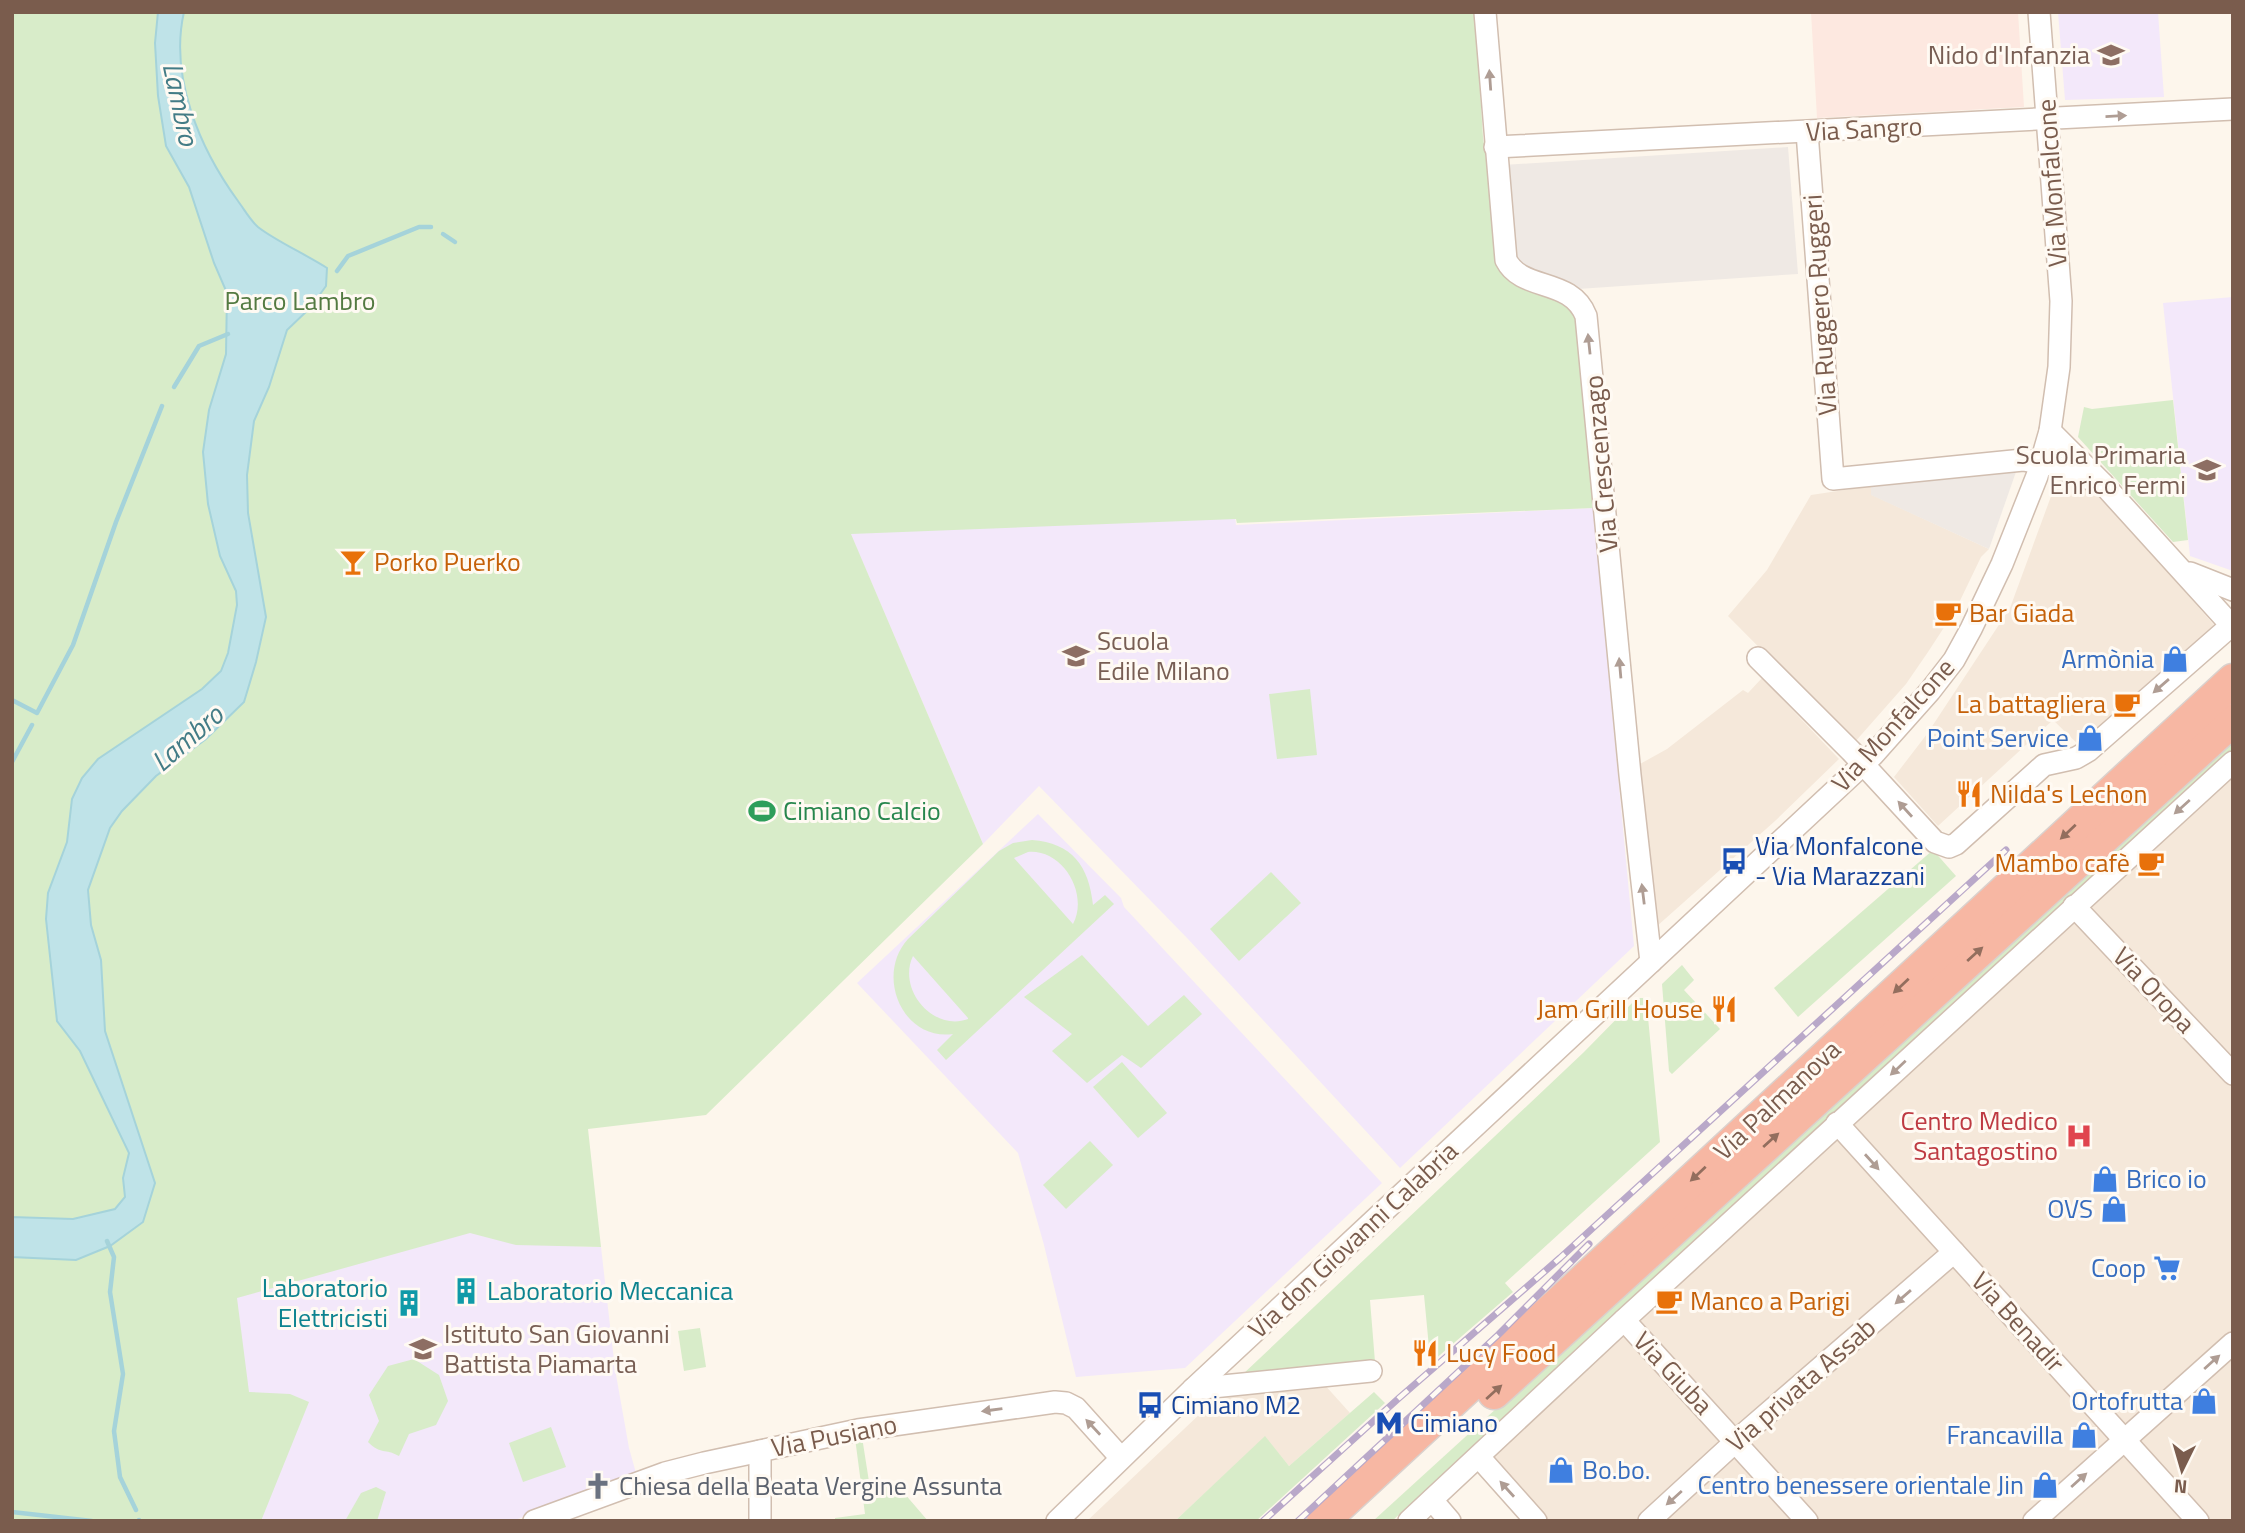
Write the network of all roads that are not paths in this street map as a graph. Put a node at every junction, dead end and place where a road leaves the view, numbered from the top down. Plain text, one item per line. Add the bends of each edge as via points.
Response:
1 (1485, 12) edge
2 (2039, 12) edge
3 (2233, 109) edge
4 (2048, 120) junction
5 (1807, 132) junction
6 (1495, 147) junction
7 (2050, 431) junction
8 (2041, 462) junction
9 (2103, 484) junction
10 (2182, 568) junction
11 (2233, 590) edge
12 (2232, 624) edge
13 (1758, 658) dead end
14 (2233, 668) edge
15 (2233, 680) edge
16 (2190, 719) junction
17 (2233, 720) edge
18 (2233, 762) edge
19 (1864, 764) junction
20 (2074, 906) junction
21 (1651, 962) junction
22 (2233, 1074) edge
23 (1837, 1123) junction
24 (1954, 1252) junction
25 (1624, 1320) junction
26 (2233, 1343) edge
27 (1371, 1371) dead end
28 (1193, 1389) junction
29 (2125, 1440) junction
30 (1736, 1441) junction
31 (760, 1451) junction
32 (1479, 1457) junction
33 (1121, 1458) junction
34 (1432, 1500) junction
35 (534, 1521) edge
36 (760, 1521) edge
37 (1057, 1521) edge
38 (1323, 1521) edge
39 (1353, 1521) edge
40 (1409, 1521) edge
41 (1450, 1521) edge
42 (1536, 1521) edge
43 (1649, 1521) edge
44 (1807, 1521) edge
45 (2034, 1521) edge
46 (2198, 1521) edge

6 -> 1 street, Via Crescenzago
2 - 4 street, Via Monfalcone
4 -> 3 street, Via Sangro
4 - 5 street, Via Sangro
4 - 7 street, Via Monfalcone via 2061,312
5 - 6 street, Via Sangro
5 - 8 street, Via Ruggero Ruggeri via 1835,480 2023,460
21 -> 6 street, Via Crescenzago via 1586,316 1574,297 1522,276 1508,265
7 - 8 street, Via Monfalcone
7 - 9 street
8 - 9 street
8 - 19 street, Via Monfalcone via 1998,573 1960,649 1930,691
9 - 10 street
10 - 11 street
10 - 12 street
12 -> 19 street via 2088,751 2044,765 1949,847 1935,842
13 - 19 street
14 - 16 highway via 2201,700
15 - 16 highway, Via Palmanova
16 -> 38 highway, Via Palmanova
39 -> 17 highway, Via Palmanova
18 -> 20 street
19 - 21 street, Via Monfalcone
20 - 22 street, Via Oropa
20 -> 23 street
21 - 28 street, Via don Giovanni Calabria
23 -> 24 street, Via Benadir
23 - 25 street
24 - 29 street, Via Benadir
24 -> 30 street, Via privata Assab
25 - 30 street, Via Giuba
25 - 32 street
29 -> 26 street
27 - 28 street
28 - 33 street, Via don Giovanni Calabria
45 -> 29 street
29 - 46 street, Via Benadir
30 -> 43 street, Via privata Assab
30 - 44 street, Via Giuba
33 -> 31 street, Via Pusiano via 1079,1411 1059,1402 884,1426
31 - 35 street, Via Pusiano via 664,1474
31 - 36 street
32 - 34 street
42 -> 32 street
33 - 37 street, Via don Giovanni Calabria
34 - 40 street
34 - 41 street

